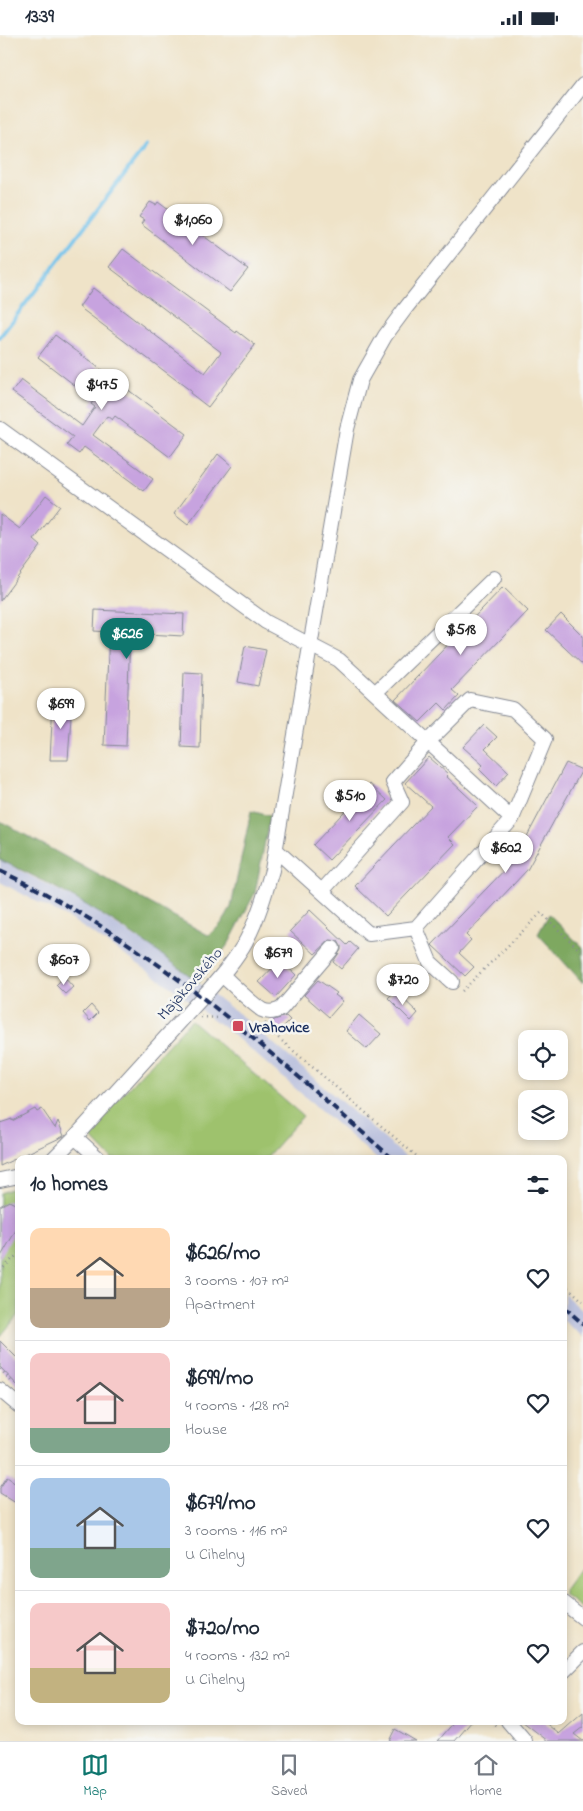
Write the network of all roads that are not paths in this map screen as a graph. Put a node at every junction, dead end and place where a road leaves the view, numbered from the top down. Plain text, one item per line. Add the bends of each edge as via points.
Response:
1 (583, 85) edge
2 (0, 429) edge
3 (494, 578) dead end
4 (309, 646) junction
5 (375, 693) junction
6 (428, 742) junction
7 (512, 819) junction
8 (276, 850) junction
9 (322, 891) junction
10 (416, 928) junction
11 (333, 948) dead end
12 (222, 975) junction
13 (452, 981) road end
14 (75, 1137) junction
15 (57, 1155) edge
16 (95, 1155) edge
17 (15, 1177) edge
18 (0, 1180) edge
19 (0, 1390) edge
20 (15, 1403) edge
21 (567, 1605) edge
22 (583, 1618) edge
23 (583, 1652) edge
24 (567, 1668) edge
25 (511, 1725) edge
26 (525, 1741) edge

1 - 4 street, Majakovského via 405,309 376,350 360,380 347,429
2 - 4 street via 266,622
3 - 5 street
4 - 5 street via 338,660
4 - 8 street, Majakovského
5 - 6 street
6 - 7 street
6 - 7 street via 470,700 513,709 545,739
6 - 9 street via 393,782 402,802
7 - 10 street
8 - 9 street
8 - 12 street, Majakovského via 254,925
9 - 10 street via 369,934
10 - 13 street via 430,962
11 - 12 street via 281,1009 272,1012 262,1010
12 - 14 street, Majakovského
14 - 15 street, Majakovského
14 - 16 street
17 - 18 street
19 - 20 street
21 - 22 street
23 - 24 street
25 - 26 street

